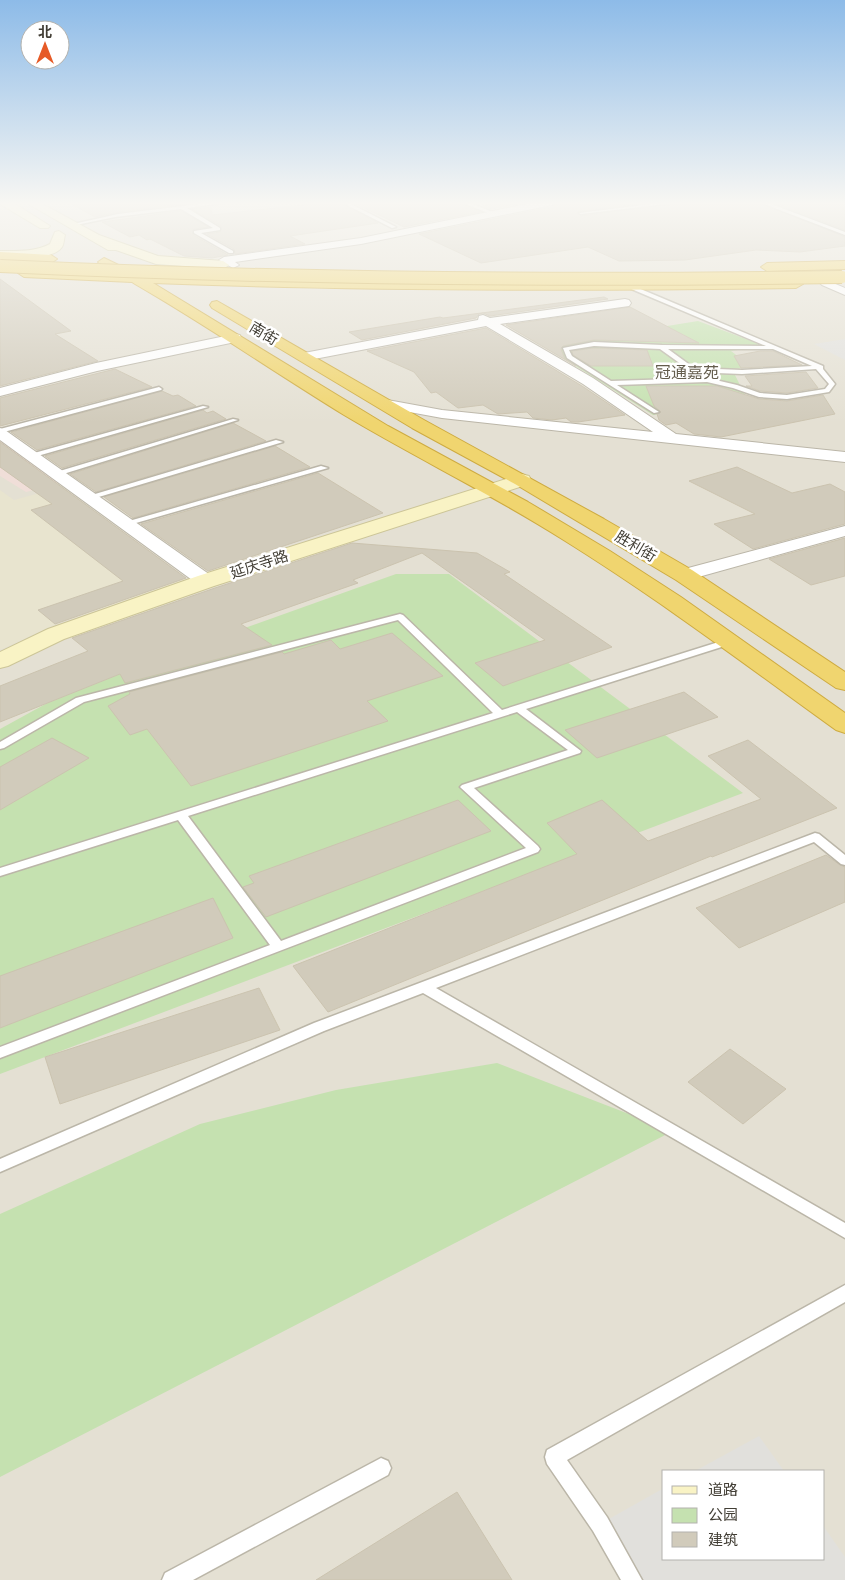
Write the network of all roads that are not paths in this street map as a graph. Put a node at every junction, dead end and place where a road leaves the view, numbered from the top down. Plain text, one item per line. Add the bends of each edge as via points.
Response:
1 (66, 276) edge
2 (100, 276) edge
3 (131, 276) edge
4 (164, 276) edge
5 (222, 276) edge
6 (787, 276) edge
7 (840, 276) edge
8 (137, 279) junction
9 (172, 280) junction
10 (320, 283) junction
11 (826, 283) junction
12 (630, 286) junction
13 (845, 292) edge
14 (208, 299) junction
15 (625, 303) dead end
16 (474, 313) dead end
17 (488, 322) junction
18 (212, 324) junction
19 (236, 338) junction
20 (662, 347) junction
21 (776, 348) junction
22 (304, 357) junction
23 (816, 368) junction
24 (610, 382) junction
25 (159, 389) dead end
26 (0, 392) edge
27 (382, 403) junction
28 (205, 407) dead end
29 (656, 412) dead end
30 (236, 420) dead end
31 (418, 424) joint
32 (0, 432) edge
33 (279, 442) dead end
34 (676, 442) junction
35 (31, 455) junction
36 (845, 457) edge
37 (324, 468) dead end
38 (57, 473) junction
39 (522, 480) junction
40 (492, 490) junction
41 (89, 497) junction
42 (126, 523) junction
43 (845, 531) edge
44 (684, 575) junction
45 (206, 581) junction
46 (728, 642) junction
47 (0, 661) edge
48 (845, 682) edge
49 (518, 708) junction
50 (500, 714) junction
51 (845, 725) edge
52 (0, 746) edge
53 (181, 815) junction
54 (845, 861) edge
55 (0, 872) edge
56 (279, 947) junction
57 (424, 987) junction
58 (0, 1053) edge
59 (0, 1166) edge
60 (845, 1231) edge
61 (845, 1293) edge
62 (381, 1468) dead end
63 (172, 1580) edge
64 (632, 1580) edge

1 - 18 highway via 144,295
2 - 8 highway
3 - 8 highway, 南街
4 - 9 highway, 南街
5 - 6 highway, bridge via 615,281
7 - 11 highway
8 - 9 highway
8 - 18 highway, 南街
9 - 10 highway
9 - 14 highway, 南街
10 - 12 highway
10 - 14 highway via 257,286 232,290
11 - 12 highway
11 - 13 street
12 - 21 lane
14 - 22 highway, 南街
15 - 17 street
16 - 17 street
17 - 22 street
17 - 34 street via 588,381
18 - 19 highway, 南街
19 - 26 street via 96,367
19 - 40 highway, 南街 via 382,430
20 - 21 lane
20 - 23 lane via 692,370 742,372
20 - 24 lane via 594,344 565,349 569,356
21 - 23 lane via 821,367
22 - 27 highway, 南街
23 - 24 lane via 832,384 827,392 786,397 759,395 708,380
24 - 29 lane
25 - 32 lane
27 - 31 highway, 南街
27 - 34 street via 442,414
28 - 35 lane
30 - 38 lane
31 - 39 highway, 胜利街
32 - 35 street
33 - 41 lane
34 - 36 street
35 - 38 street
37 - 42 lane
38 - 41 street
39 - 40 main road, 延庆寺路
39 - 44 highway, 胜利街
40 - 45 main road, 延庆寺路
40 - 46 highway, 南街 via 598,553
41 - 42 street
42 - 45 street
43 - 44 street
44 - 48 highway, 胜利街
45 - 47 main road, 延庆寺路 via 56,634
46 - 49 lane
46 - 51 highway, 南街
49 - 50 lane
49 - 56 lane via 576,751 466,787 534,849
50 - 52 lane via 400,617 80,700
50 - 53 lane
53 - 55 lane
53 - 56 lane
54 - 57 lane via 815,837
56 - 58 lane
57 - 59 lane via 319,1027
57 - 60 lane
61 - 64 lane via 554,1457 600,1524
62 - 63 lane

